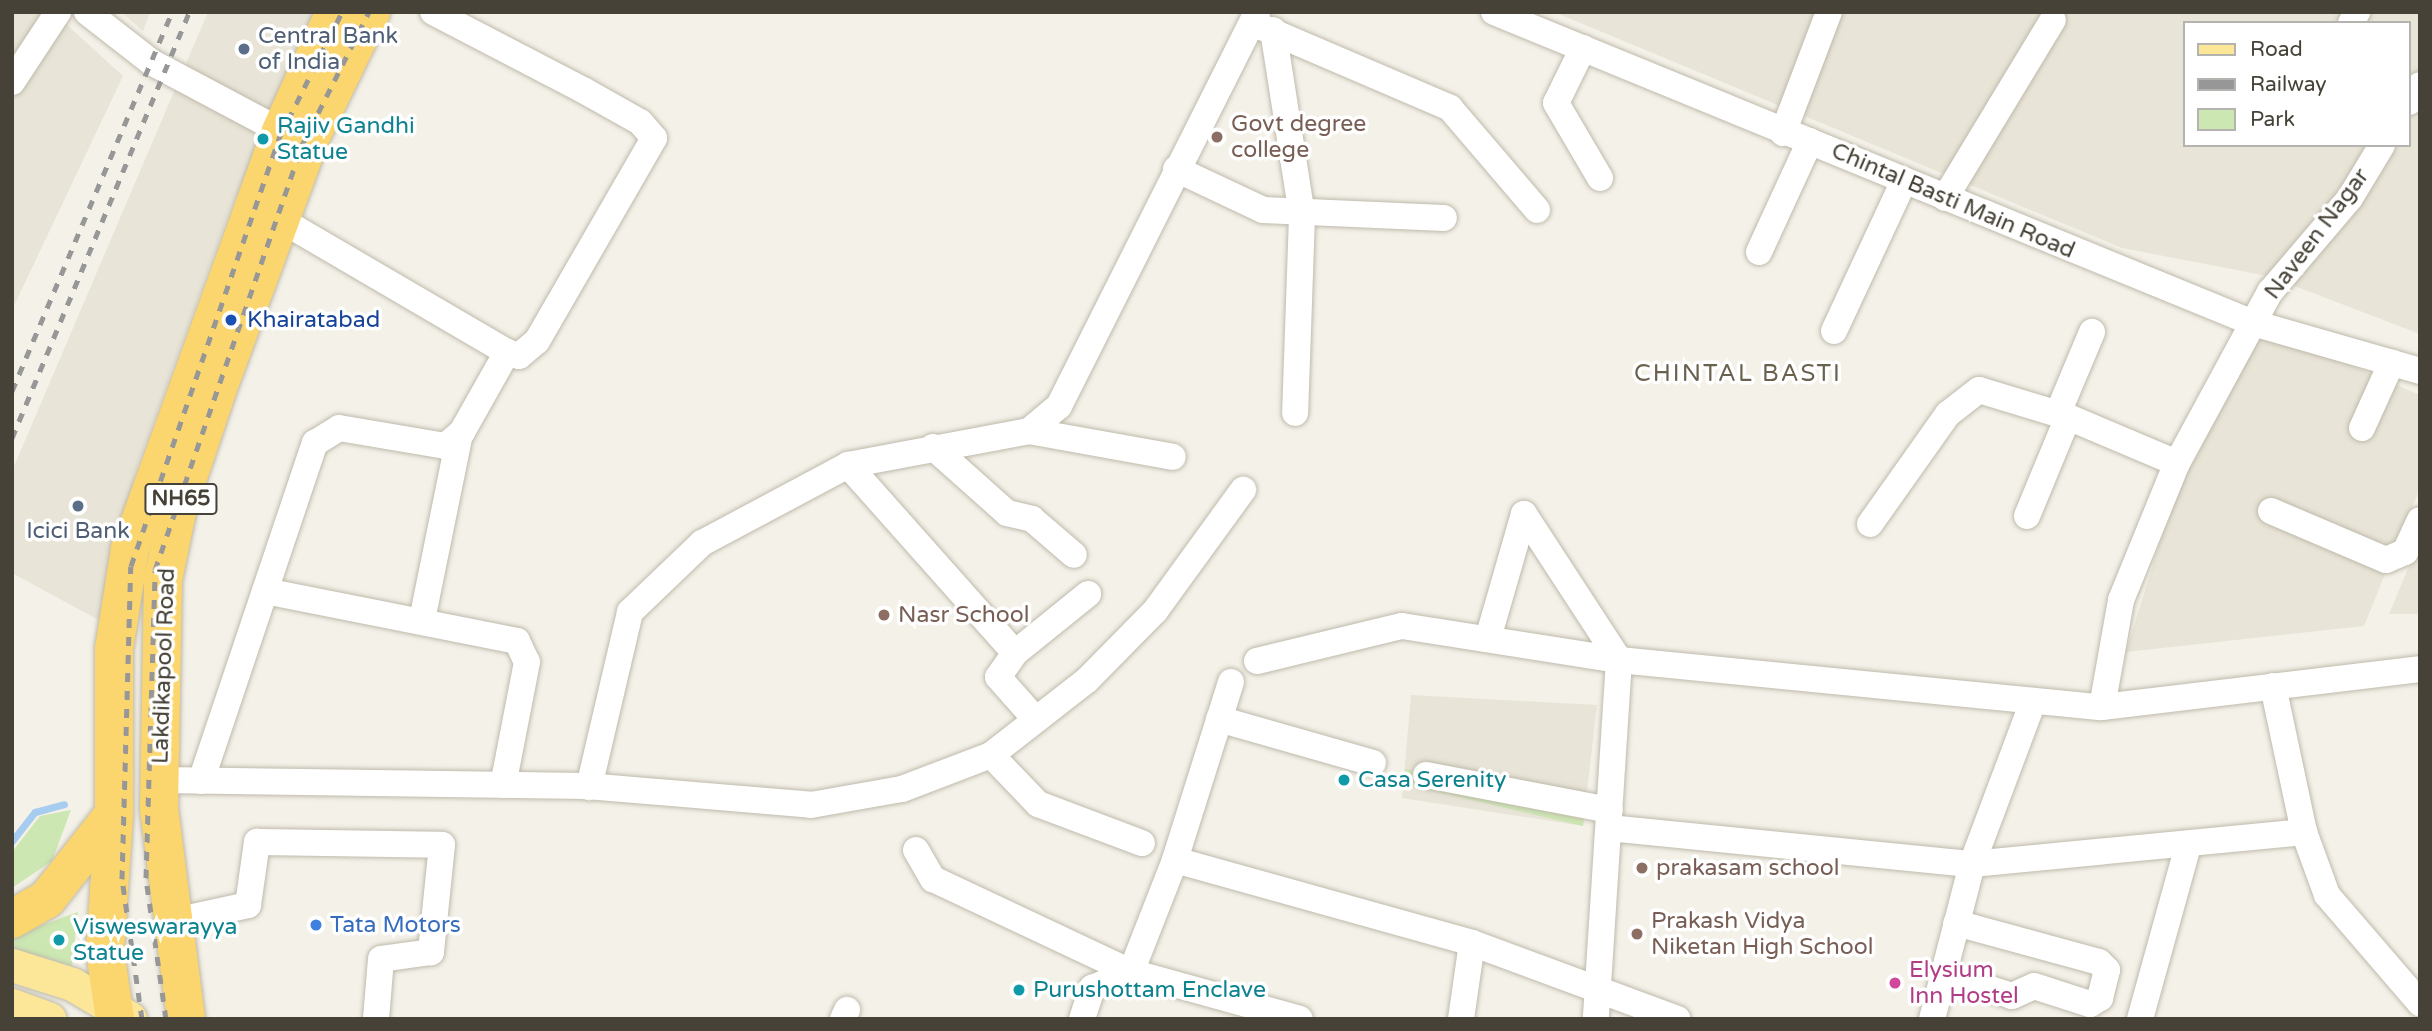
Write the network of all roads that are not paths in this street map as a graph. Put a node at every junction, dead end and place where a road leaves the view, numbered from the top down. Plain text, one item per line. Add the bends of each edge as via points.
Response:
1 (58, 12) edge
2 (87, 12) edge
3 (335, 12) edge
4 (370, 12) edge
5 (432, 12) edge
6 (1829, 12) edge
7 (1495, 13) edge
8 (2053, 20) dead end
9 (1261, 22) edge
10 (1583, 48) junction
11 (12, 82) edge
12 (281, 131) junction
13 (1783, 133) junction
14 (1810, 141) junction
15 (2381, 147) edge
16 (1176, 169) junction
17 (1600, 178) dead end
18 (1904, 181) junction
19 (1945, 198) junction
20 (1537, 210) dead end
21 (1302, 216) junction
22 (1444, 218) dead end
23 (281, 220) junction
24 (1759, 252) dead end
25 (2253, 323) junction
26 (1834, 331) dead end
27 (2092, 332) dead end
28 (507, 352) junction
29 (2392, 362) junction
30 (2420, 371) edge
31 (1295, 413) dead end
32 (2063, 415) junction
33 (2362, 428) dead end
34 (1030, 431) junction
35 (460, 434) junction
36 (933, 447) junction
37 (1173, 457) dead end
38 (2177, 463) junction
39 (848, 465) junction
40 (1242, 490) dead end
41 (2271, 511) dead end
42 (2027, 516) dead end
43 (2420, 520) edge
44 (1870, 524) dead end
45 (1074, 555) dead end
46 (265, 591) junction
47 (1088, 594) dead end
48 (422, 620) junction
49 (1489, 635) junction
50 (1015, 653) junction
51 (1619, 660) junction
52 (1257, 661) dead end
53 (2420, 669) edge
54 (1231, 682) dead end
55 (2273, 686) junction
56 (2033, 702) junction
57 (2102, 707) junction
58 (1219, 719) junction
59 (1036, 720) junction
60 (991, 755) junction
61 (1373, 763) dead end
62 (1426, 775) dead end
63 (160, 780) junction
64 (201, 781) junction
65 (503, 785) junction
66 (589, 787) junction
67 (114, 814) junction
68 (1610, 819) junction
69 (2304, 832) junction
70 (1142, 843) dead end
71 (2188, 846) junction
72 (916, 849) dead end
73 (1175, 860) junction
74 (1972, 864) junction
75 (12, 919) edge
76 (1956, 923) junction
77 (172, 934) junction
78 (1472, 943) junction
79 (17, 965) edge
80 (1131, 972) junction
81 (1944, 974) junction
82 (1598, 1006) edge
83 (2410, 1006) edge
84 (15, 1010) edge
85 (119, 1015) edge
86 (2145, 1016) edge
87 (50, 1019) edge
88 (187, 1019) edge
89 (203, 1019) edge
90 (376, 1019) edge
91 (1082, 1019) edge
92 (1300, 1019) edge
93 (1461, 1019) edge
94 (1677, 1019) edge
95 (1933, 1019) edge

1 - 11 street
2 - 12 street via 151,62
3 - 12 highway, Lakdikapool Road / NH65
4 - 23 highway, Lakdikapool Road / NH65 via 312,134
5 - 28 street via 640,122 654,138 537,341 519,356
6 - 13 street
7 - 10 street, Chintal Basti Main Road
8 - 19 street
9 - 16 street
9 - 20 street via 1450,108
9 - 21 street
10 - 13 street, Chintal Basti Main Road
10 - 17 street via 1556,103
12 - 67 highway, Lakdikapool Road / NH65 via 130,549 114,649
13 - 14 street, Chintal Basti Main Road
14 - 18 street, Chintal Basti Main Road
14 - 24 street
15 - 25 street, Naveen Nagar
16 - 21 street via 1263,210
16 - 34 street via 1059,406
18 - 19 street, Chintal Basti Main Road
18 - 26 street
19 - 25 street, Chintal Basti Main Road
21 - 22 street
21 - 31 street
23 - 28 street
23 - 63 highway, Lakdikapool Road / NH65 via 178,507 163,580
25 - 29 street, Chintal Basti Main Road
25 - 38 street, Naveen Nagar
27 - 32 street
28 - 35 street
29 - 30 street, Chintal Basti Main Road
29 - 33 street
32 - 38 street
32 - 42 street
32 - 44 street via 2001,393 1965,396
34 - 36 street
34 - 37 street
35 - 46 street via 435,446 358,430 327,431 315,443
35 - 48 street
36 - 39 street
36 - 45 street via 1007,513 1032,519
38 - 57 street, Naveen Nagar via 2121,600
39 - 50 street
39 - 66 street via 702,543 638,600 619,635
40 - 59 street via 1128,642
41 - 43 street via 2386,560 2405,552
46 - 48 street
46 - 64 street
47 - 50 street
48 - 65 street via 502,636 526,650
49 - 51 street
49 - 51 street via 1524,514
49 - 52 street via 1402,626
50 - 59 street via 998,677
51 - 56 street
51 - 68 street
53 - 55 street
54 - 58 street
55 - 57 street
55 - 69 street
56 - 57 street
56 - 74 street
58 - 61 street
58 - 73 street
59 - 60 street
60 - 66 street via 902,789 811,805
60 - 70 street via 1038,804
62 - 68 street
63 - 64 street
63 - 77 highway, Lakdikapool Road / NH65
64 - 65 street
65 - 66 street
67 - 75 highway via 47,899
67 - 85 highway, Lakdikapool Road / NH65 via 105,951
68 - 74 street
68 - 82 street
69 - 71 street
69 - 83 street via 2327,895
71 - 74 street
71 - 86 street
72 - 80 street via 933,879
73 - 78 street
73 - 80 street
74 - 76 street
76 - 81 street
76 - 81 street via 2099,962 2106,970 2100,998 2090,1004 2034,986 2012,996
77 - 88 highway, Lakdikapool Road / NH65
77 - 89 street
77 - 90 street via 248,905 257,842 442,845 431,952 381,959
78 - 82 street
78 - 93 street
79 - 85 main road
80 - 91 street via 1092,988
80 - 92 street
81 - 95 street
82 - 94 street
84 - 87 main road

